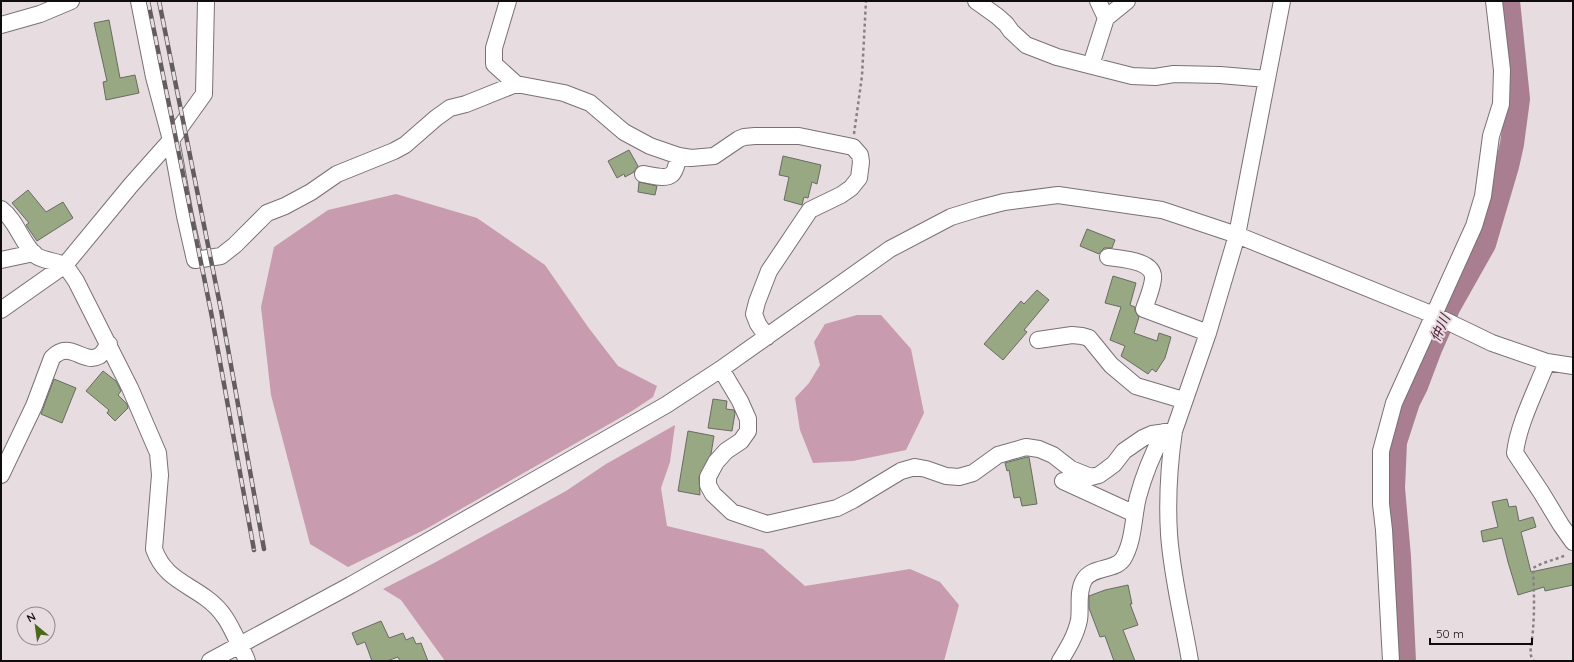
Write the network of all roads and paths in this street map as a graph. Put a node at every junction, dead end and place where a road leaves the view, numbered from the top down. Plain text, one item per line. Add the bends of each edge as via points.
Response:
1 (72, 1) edge
2 (139, 1) edge
3 (206, 1) edge
4 (508, 1) edge
5 (866, 1) edge
6 (976, 1) edge
7 (1098, 1) edge
8 (1128, 1) edge
9 (1282, 1) edge
10 (1494, 1) edge
11 (998, 9) edge
12 (1106, 18) junction
13 (1, 25) edge
14 (1091, 65) junction
15 (1268, 79) junction
16 (516, 84) junction
17 (171, 140) junction
18 (853, 147) junction
19 (679, 156) junction
20 (643, 174) dead end
21 (1, 209) edge
22 (1237, 235) junction
23 (34, 253) junction
24 (1108, 257) dead end
25 (1, 260) edge
26 (65, 265) junction
27 (1, 310) edge
28 (1435, 316) junction
29 (1208, 333) junction
30 (767, 337) junction
31 (1038, 340) dead end
32 (109, 344) junction
33 (1547, 362) junction
34 (1573, 366) edge
35 (721, 369) junction
36 (1183, 400) junction
37 (1169, 431) junction
38 (1, 475) edge
39 (1062, 481) dead end
40 (1135, 514) junction
41 (1570, 548) edge
42 (239, 645) junction
43 (210, 661) edge
44 (247, 661) edge
45 (1060, 661) edge
46 (1190, 661) edge
47 (1391, 661) edge
48 (1535, 661) edge

1 - 13 street via 40,14
2 - 17 street via 154,77
3 - 17 street via 204,94
4 - 16 street via 494,48 494,64
5 - 18 path via 862,76
6 - 11 street
7 - 12 street
8 - 12 street
9 - 15 street
10 - 28 street via 1502,70 1501,104 1491,136 1483,196 1474,226
11 - 14 street via 1011,31 1026,45 1057,57
12 - 14 street
14 - 15 street via 1132,76 1220,75
15 - 22 street
16 - 17 street via 450,108 405,145 338,174 311,192 267,213 222,256 195,260
16 - 19 street via 564,93 590,104 624,132 650,146
17 - 26 street
18 - 19 street via 799,136 755,136 739,139 714,156
18 - 30 street via 862,162 859,178 841,195 810,210 769,271 754,314
19 - 20 street via 671,176
21 - 23 street via 16,225
22 - 28 street
22 - 29 street
22 - 30 street via 1162,210 1058,195 1004,202 951,217 890,250
23 - 25 street
23 - 26 street via 43,259
24 - 29 street via 1138,262 1150,269 1153,277 1144,309
26 - 27 street
26 - 32 street
28 - 33 street via 1492,343
28 - 47 street via 1394,403 1381,451 1381,498
29 - 36 street
30 - 35 street
31 - 36 street via 1072,335 1089,338 1111,365 1136,386
32 - 38 street via 102,354 95,357 67,350 57,353 52,358 34,406
32 - 42 street via 158,453 160,475 154,549 158,559 165,570 206,598 226,617
33 - 34 street
33 - 41 street via 1515,453 1542,492
35 - 37 street via 748,418 748,431 716,462 708,477 708,485 713,494 732,512 767,524 836,508 902,471 915,467 959,477 973,473 998,455 1026,448 1039,449 1054,455 1071,469 1091,477 1106,470 1139,440 1152,434
35 - 42 street via 666,405 351,585
36 - 37 street
37 - 40 street via 1151,456
37 - 46 street via 1169,535
39 - 40 street
40 - 45 street via 1132,532 1122,560 1118,564 1097,570 1083,581 1075,634
41 - 48 path via 1555,560 1538,564 1533,568 1534,626 1530,656
42 - 43 street
42 - 44 street

